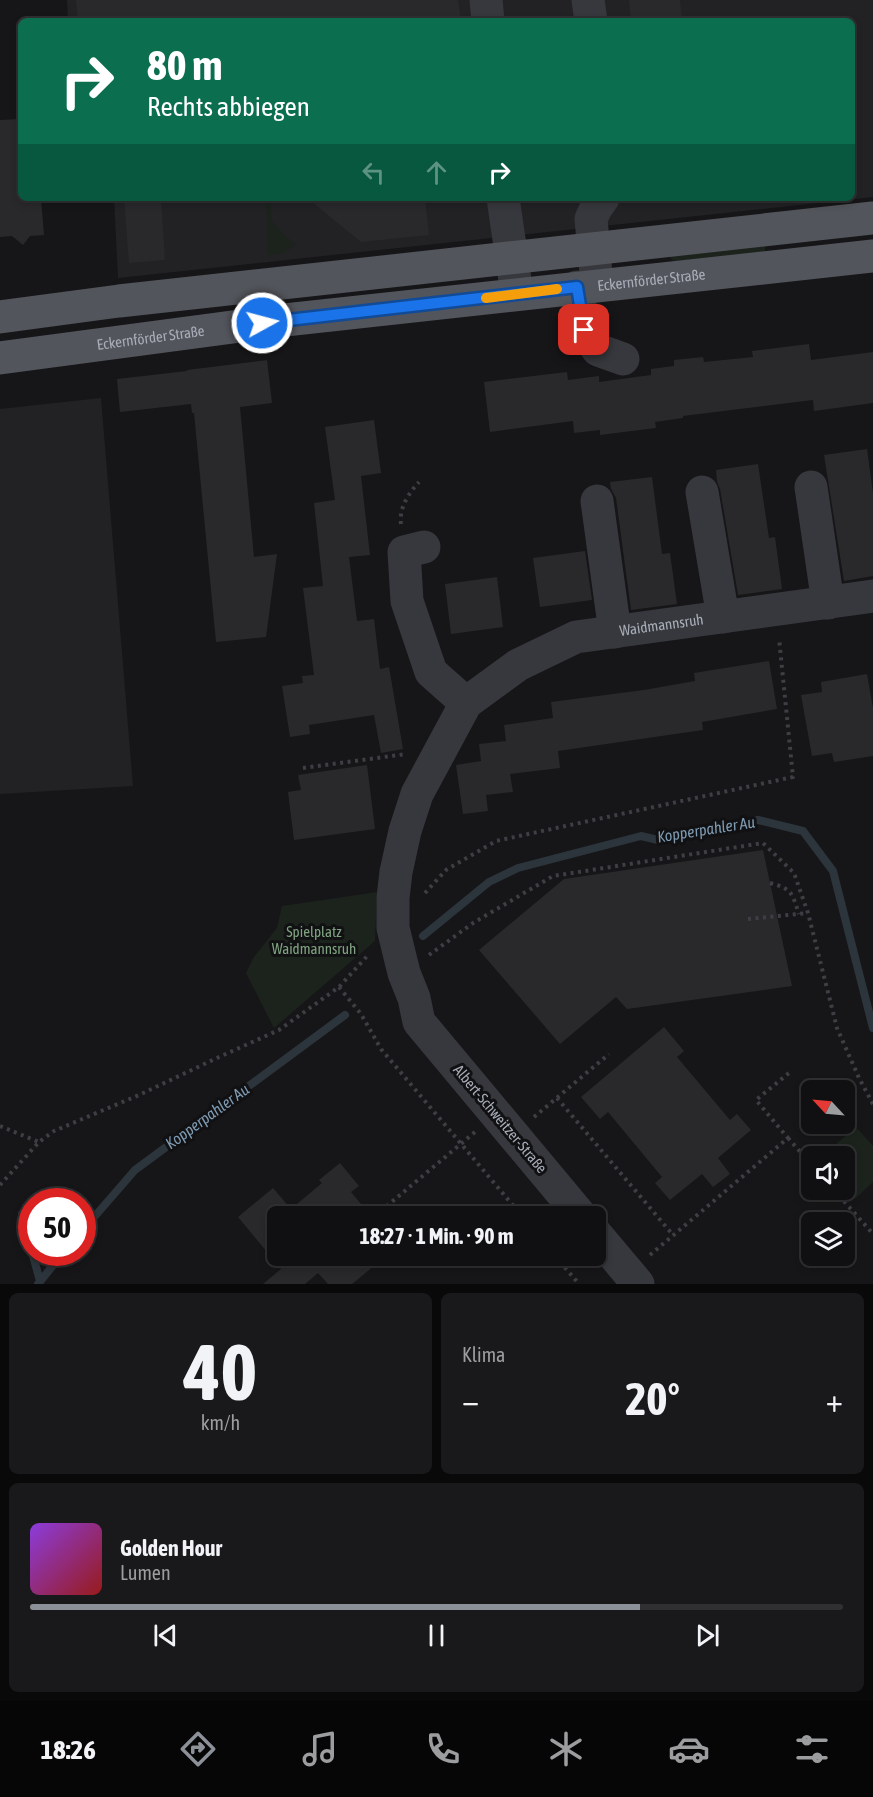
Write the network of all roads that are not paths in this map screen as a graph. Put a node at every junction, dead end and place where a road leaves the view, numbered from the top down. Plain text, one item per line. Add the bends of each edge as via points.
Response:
1 (486, 0) edge
2 (588, 0) edge
3 (488, 18) edge
4 (591, 18) edge
5 (503, 201) edge
6 (601, 201) edge
7 (873, 218) edge
8 (593, 248) junction
9 (873, 256) edge
10 (512, 257) junction
11 (587, 286) junction
12 (517, 294) junction
13 (175, 295) junction
14 (0, 317) edge
15 (177, 334) junction
16 (0, 358) edge
17 (623, 359) dead end
18 (811, 487) dead end
19 (702, 492) dead end
20 (597, 501) dead end
21 (414, 549) road end
22 (873, 596) edge
23 (828, 603) junction
24 (723, 617) junction
25 (615, 632) junction
26 (466, 703) junction
27 (419, 1022) joint
28 (573, 1206) edge
29 (606, 1246) edge
30 (634, 1279) edge

1 - 3 street
2 - 4 street
5 - 10 street
6 - 8 street via 591,219
7 - 8 main road
8 - 10 main road
8 - 11 street
9 - 11 main road, Eckernförder Straße
10 - 12 street
10 - 13 main road
11 - 12 main road, Eckernförder Straße
11 - 17 street via 584,330 598,350
12 - 15 main road, Eckernförder Straße
13 - 14 main road
13 - 15 street
15 - 16 main road, Eckernförder Straße
18 - 23 street
19 - 24 street
20 - 25 street
21 - 26 street via 407,600 431,672
22 - 23 street, Waidmannsruh
23 - 24 street, Waidmannsruh
24 - 25 street, Waidmannsruh
25 - 26 street, Waidmannsruh via 576,637 518,665
26 - 27 street, Waidmannsruh via 417,794 396,872 393,928
27 - 28 street, Albert-Schweitzer-Straße
29 - 30 street

